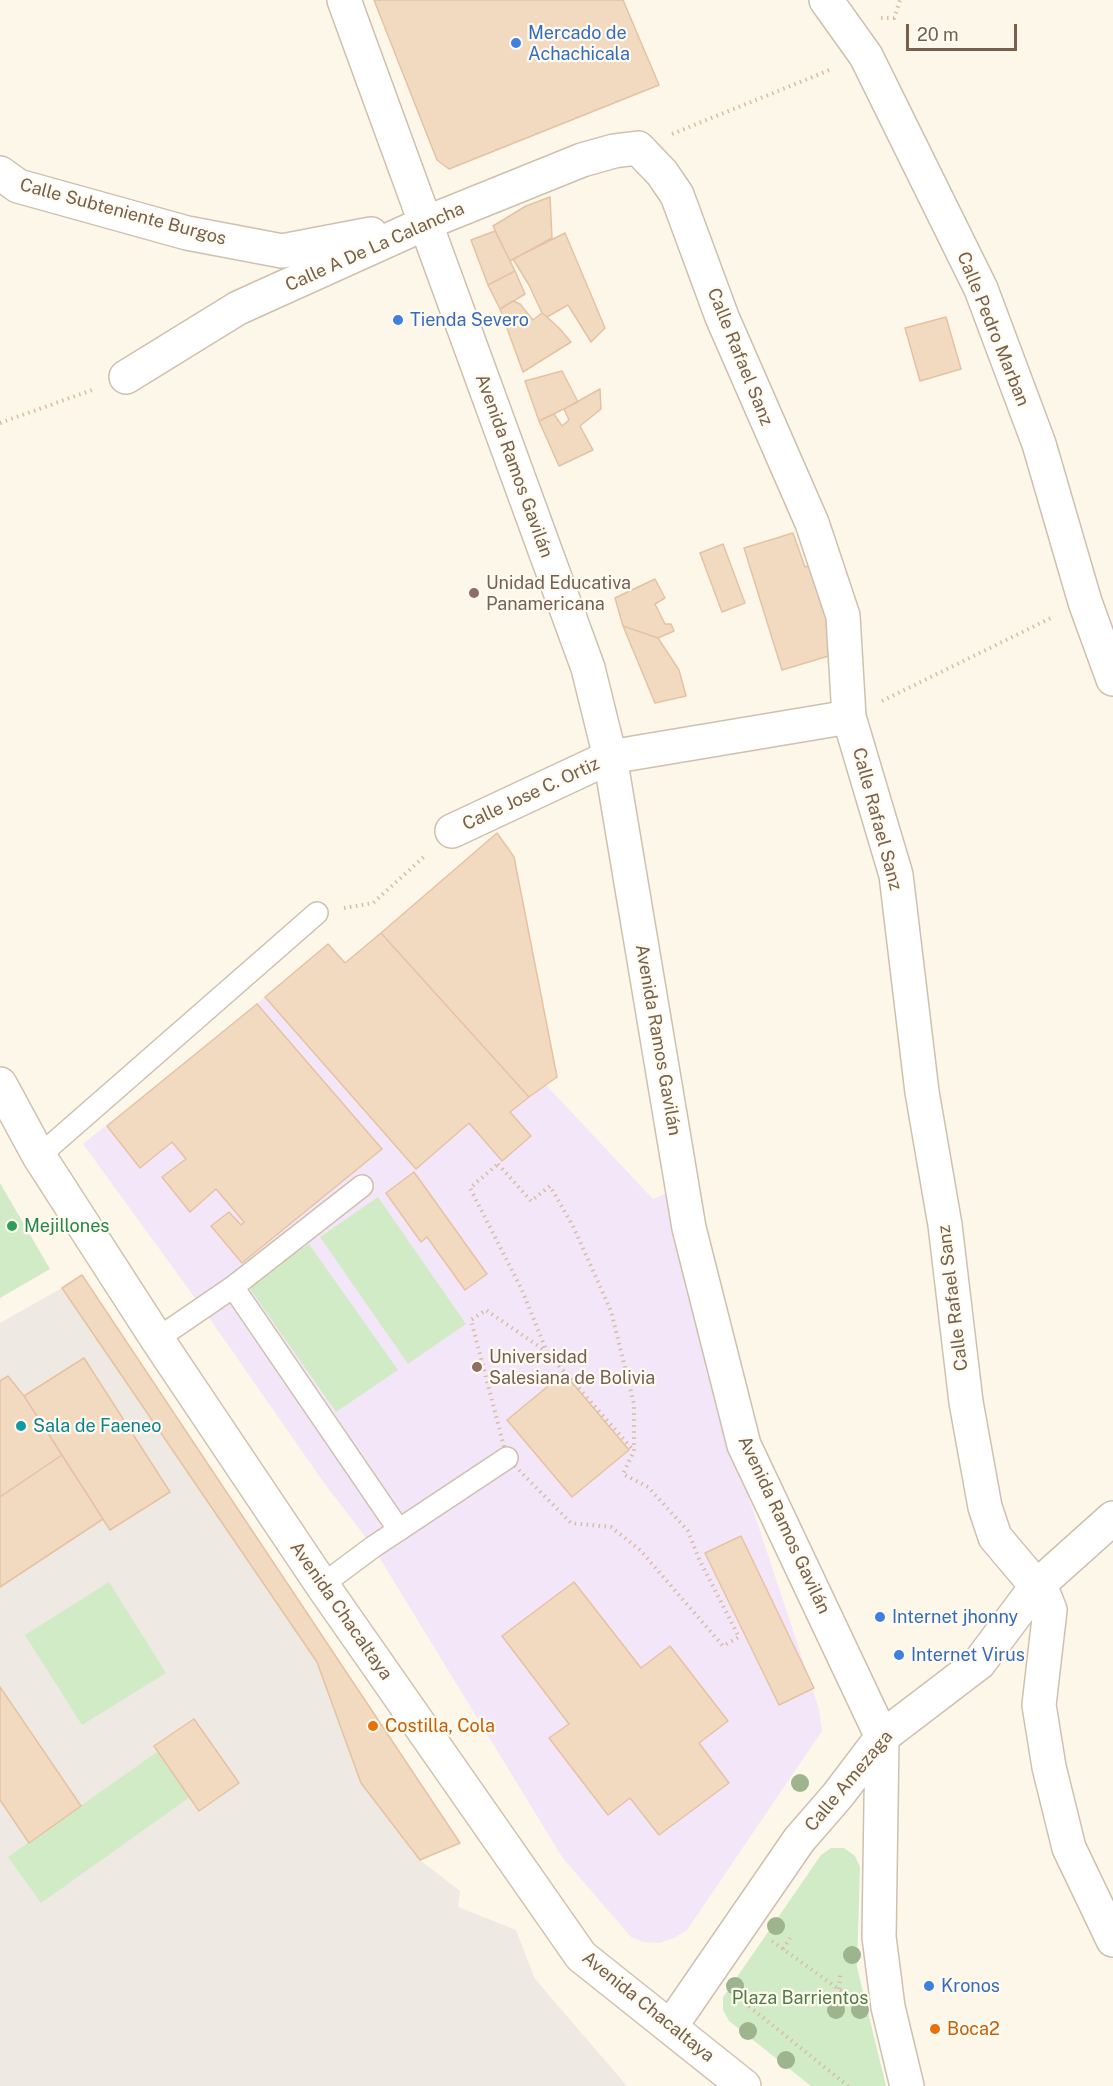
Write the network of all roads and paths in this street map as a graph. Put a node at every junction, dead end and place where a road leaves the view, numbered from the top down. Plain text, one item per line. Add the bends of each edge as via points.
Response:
1 (344, 0) edge
2 (826, 0) edge
3 (866, 56) junction
4 (638, 148) junction
5 (0, 173) edge
6 (426, 223) junction
7 (126, 377) joint
8 (0, 423) edge
9 (1085, 602) junction
10 (1113, 679) edge
11 (849, 717) junction
12 (610, 757) junction
13 (452, 831) joint
14 (317, 913) joint
15 (0, 1084) edge
16 (39, 1156) junction
17 (362, 1186) dead end
18 (233, 1287) junction
19 (157, 1339) junction
20 (547, 1352) junction
21 (634, 1451) junction
22 (507, 1458) junction
23 (1113, 1518) edge
24 (399, 1530) junction
25 (322, 1585) junction
26 (1036, 1587) junction
27 (882, 1737) junction
28 (790, 1938) dead end
29 (771, 1940) dead end
30 (1113, 1940) edge
31 (783, 1949) junction
32 (840, 1975) dead end
33 (839, 1989) junction
34 (735, 1995) dead end
35 (857, 2002) dead end
36 (671, 2026) junction
37 (744, 2086) edge
38 (848, 2086) edge
39 (907, 2086) edge

1 - 6 street, Avenida Ramos Gavilán
2 - 3 street, Calle Pedro Marban
3 - 4 path
3 - 9 street, Calle Pedro Marban via 981,289 1039,444
4 - 6 street, Calle A De La Calancha via 582,160
4 - 11 street, Calle Rafael Sanz via 677,195 722,316 812,523 843,616
5 - 6 street, Calle Subteniente Burgos via 18,186 187,233 282,251
6 - 7 street, Calle A De La Calancha via 238,308
6 - 12 street, Avenida Ramos Gavilán via 588,668
7 - 8 path
9 - 10 street, Calle Pedro Marban
9 - 11 path
11 - 12 street, Calle Jose C. Ortiz
11 - 26 street, Calle Rafael Sanz via 896,874 922,1092 945,1225 966,1402 985,1507 995,1537
12 - 13 street, Calle Jose C. Ortiz
12 - 27 street, Avenida Ramos Gavilán via 689,1228 744,1445
13 - 14 path via 373,903
14 - 16 lane
15 - 16 street, Avenida Chacaltaya
16 - 19 street, Avenida Chacaltaya
17 - 18 lane
18 - 19 lane
18 - 24 lane
19 - 25 street, Avenida Chacaltaya
20 - 21 path
20 - 21 path via 522,1290 470,1188 498,1164 531,1201 550,1186 573,1226 611,1311 634,1404
20 - 22 path via 486,1310 471,1320
21 - 22 path via 623,1474 648,1487 688,1532 739,1637 723,1646 640,1550 612,1527 571,1523
22 - 24 lane
23 - 26 street, Calle Amezaga
24 - 25 lane
25 - 36 street, Avenida Chacaltaya via 581,1956
26 - 27 street, Calle Amezaga via 979,1663
26 - 30 street, Calle Rafael Sanz via 1050,1610 1039,1705 1049,1767 1069,1848
27 - 36 street, Calle Amezaga via 799,1840
27 - 39 street, Avenida Ramos Gavilán via 879,1937 888,2007
28 - 31 path
29 - 31 path
31 - 33 path
32 - 33 path
33 - 35 path
34 - 38 path
36 - 37 street, Avenida Chacaltaya

